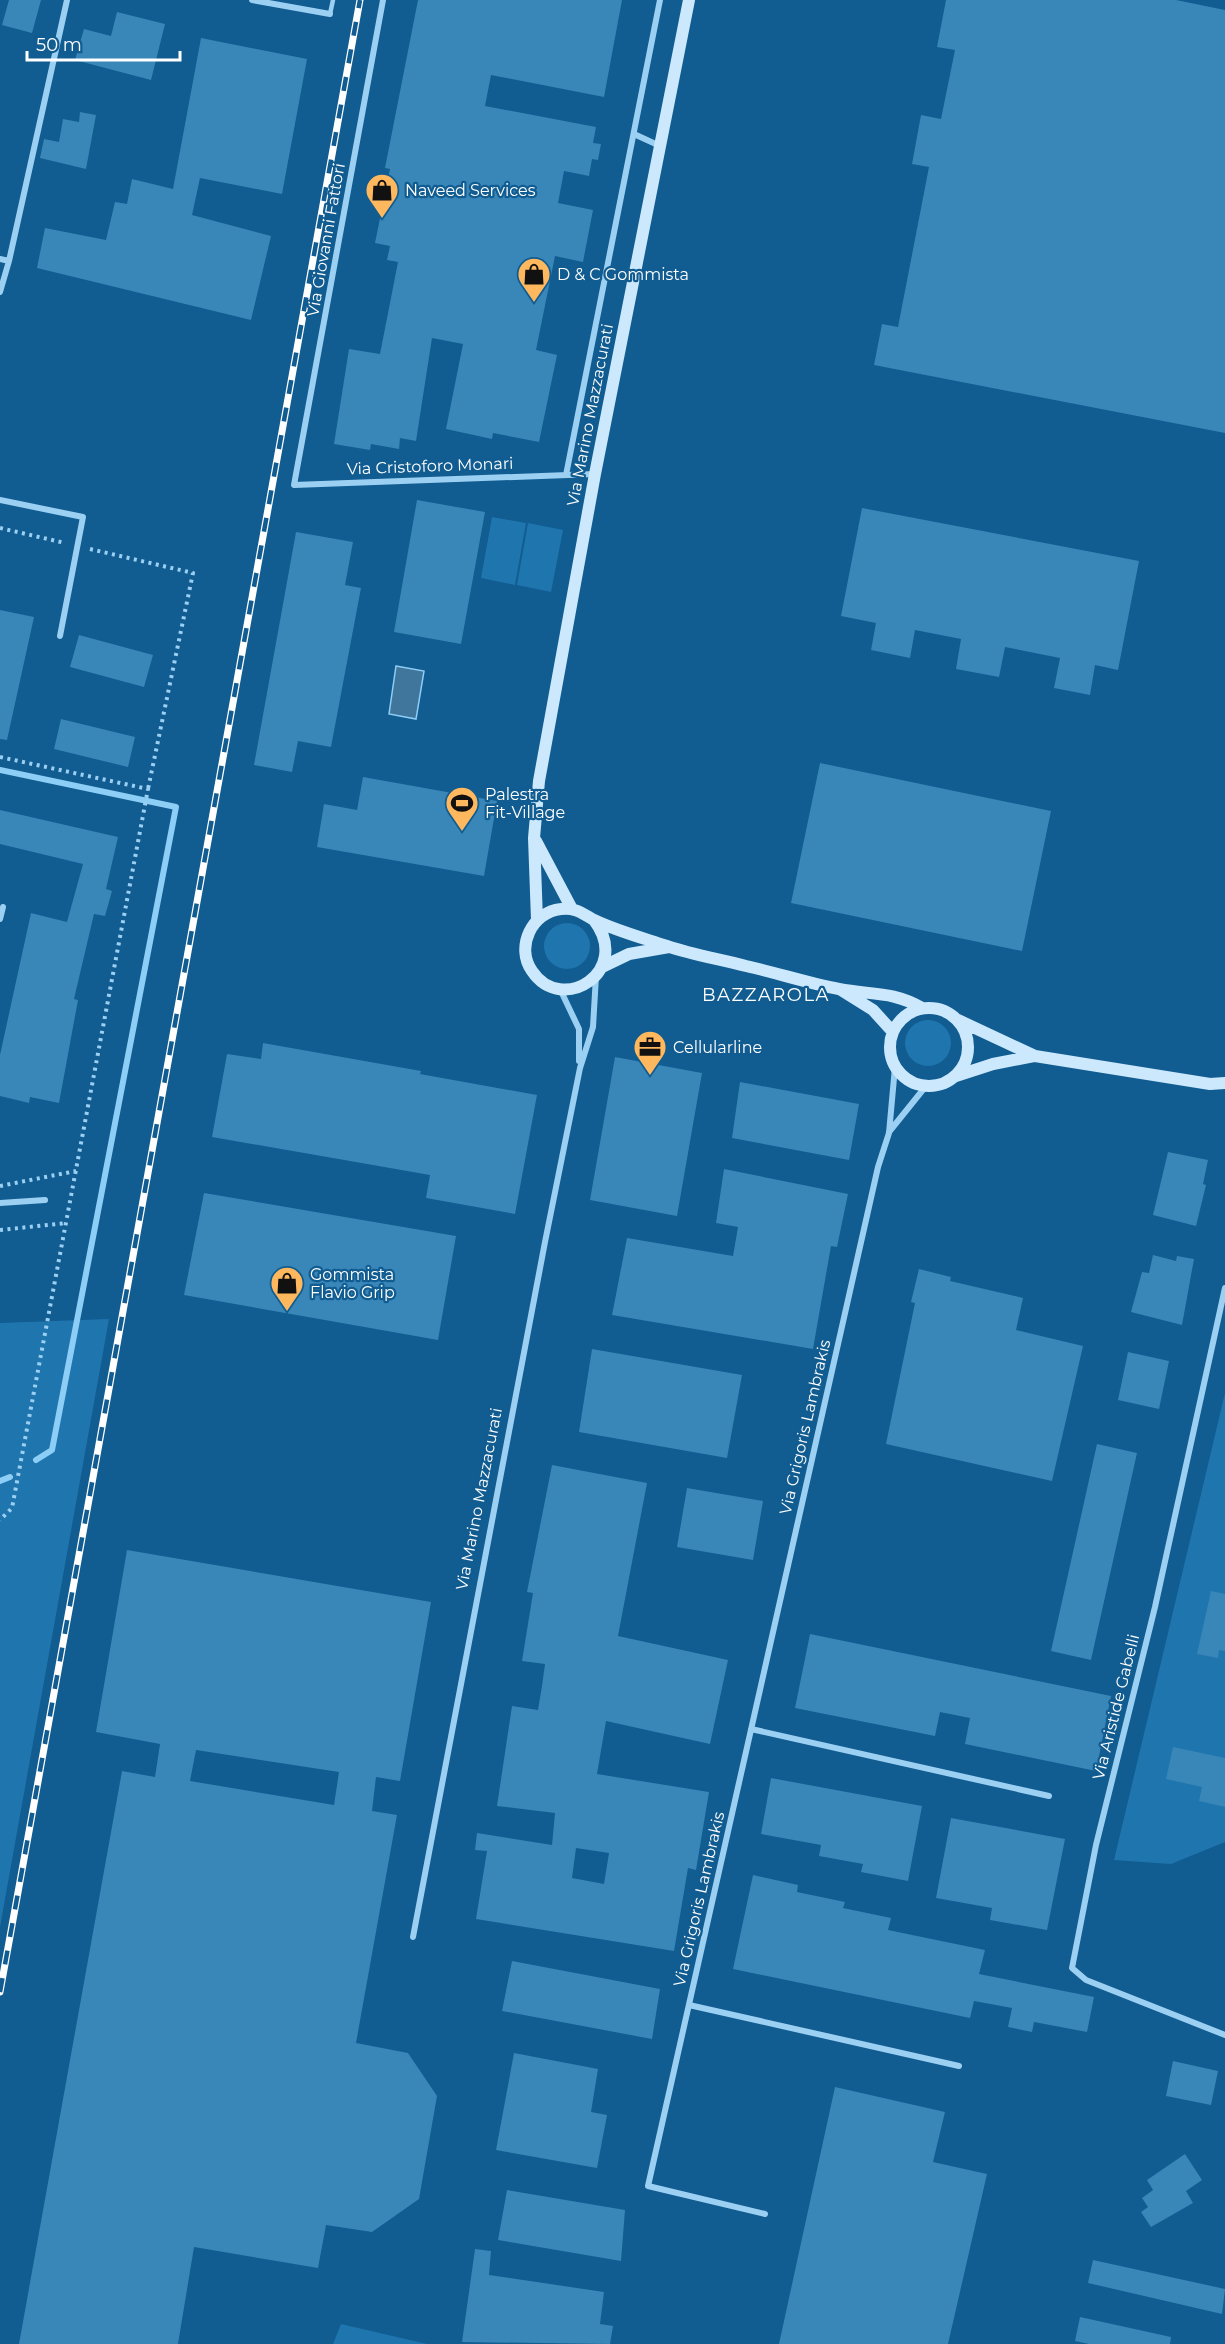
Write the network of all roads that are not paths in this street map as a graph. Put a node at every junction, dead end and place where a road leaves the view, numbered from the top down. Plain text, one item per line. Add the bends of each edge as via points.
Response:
1 (67, 0) edge
2 (252, 0) edge
3 (333, 0) edge
4 (383, 0) edge
5 (660, 0) edge
6 (689, 0) edge
7 (330, 14) joint
8 (634, 134) junction
9 (660, 146) junction
10 (0, 259) edge
11 (9, 261) junction
12 (0, 292) edge
13 (595, 474) junction
14 (566, 475) junction
15 (294, 485) joint
16 (0, 501) edge
17 (60, 636) dead end
18 (534, 838) junction
19 (3, 907) dead end
20 (572, 909) junction
21 (0, 919) edge
22 (537, 920) junction
23 (594, 920) junction
24 (670, 947) junction
25 (599, 971) junction
26 (560, 989) junction
27 (840, 989) junction
28 (922, 1008) junction
29 (958, 1020) junction
30 (892, 1031) junction
31 (1035, 1056) junction
32 (895, 1067) junction
33 (579, 1068) junction
34 (955, 1077) junction
35 (1225, 1083) edge
36 (1210, 1084) junction
37 (926, 1086) junction
38 (1225, 1091) edge
39 (889, 1133) junction
40 (45, 1200) dead end
41 (0, 1203) edge
42 (1225, 1288) edge
43 (751, 1729) junction
44 (1049, 1796) dead end
45 (413, 1937) dead end
46 (689, 2004) junction
47 (1225, 2035) edge
48 (959, 2066) dead end
49 (765, 2214) dead end

1 - 11 street
2 - 7 street
3 - 7 lane
4 - 15 street, Via Giovanni Fattori
5 - 8 street
6 - 9 street, Via Marino Mazzacurati
8 - 9 street
8 - 14 street
9 - 13 street, Via Marino Mazzacurati
10 - 11 street
11 - 12 street
13 - 14 street, Via Cristoforo Monari
13 - 18 street, Via Marino Mazzacurati via 539,781
14 - 15 street, Via Cristoforo Monari
16 - 17 street via 83,517
18 - 20 street
18 - 22 street, Via Marino Mazzacurati
19 - 21 street
20 - 22 street via 554,911
20 - 23 street
22 - 26 street, Via Marino Mazzacurati via 526,938 526,960 539,980
23 - 24 street
23 - 25 street, Via Marino Mazzacurati via 606,942
24 - 25 street via 629,954
24 - 27 street
25 - 26 street via 586,984
25 - 33 street, Via Marino Mazzacurati via 593,1027
26 - 33 street, Via Marino Mazzacurati via 579,1029
27 - 28 street via 884,993
27 - 30 street via 873,1010
28 - 29 street via 942,1009
28 - 30 street via 910,1012
29 - 31 street
29 - 34 street via 969,1043 965,1061
30 - 32 street via 890,1056
31 - 34 street
31 - 36 street
32 - 37 street via 903,1077
32 - 39 street, Via Grigoris Lambrakis
33 - 45 street, Via Marino Mazzacurati
34 - 37 street via 946,1083
35 - 36 street
36 - 38 street
37 - 39 street, Via Grigoris Lambrakis
39 - 43 street, Via Grigoris Lambrakis via 878,1167
40 - 41 street
42 - 47 street, Via Aristide Gabelli via 1155,1607 1096,1845 1072,1968 1086,1980
43 - 44 street
43 - 46 street, Via Grigoris Lambrakis
46 - 48 street, Via Grigoris Lambrakis
46 - 49 street, Via Grigoris Lambrakis via 648,2186

